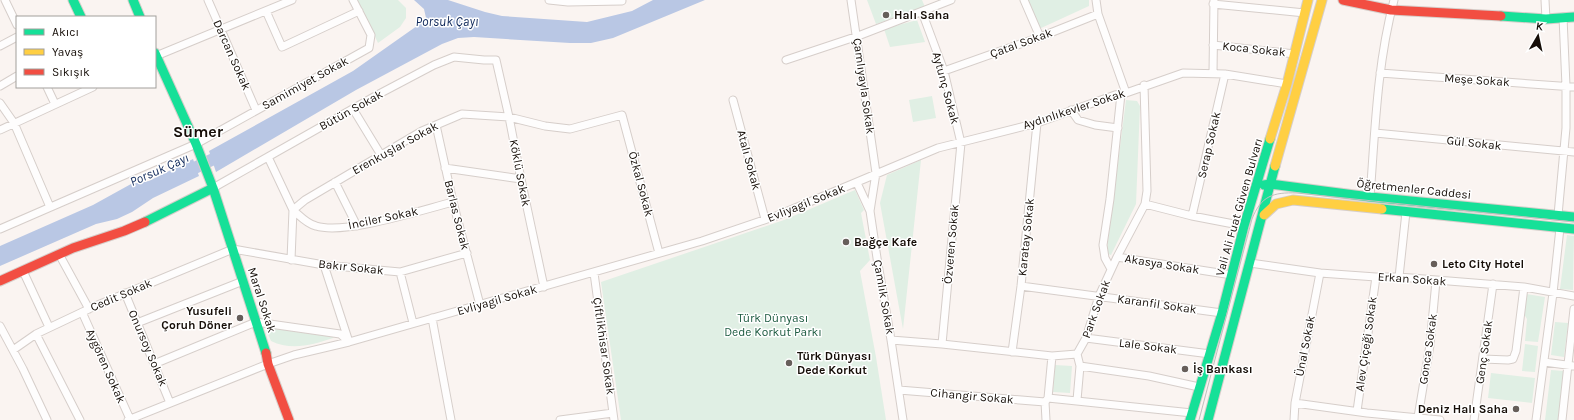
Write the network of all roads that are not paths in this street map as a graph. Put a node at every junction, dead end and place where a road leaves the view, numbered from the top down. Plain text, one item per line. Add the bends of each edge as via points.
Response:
1 (5, 0) edge
2 (73, 0) edge
3 (133, 0) edge
4 (208, 0) edge
5 (292, 0) edge
6 (353, 0) edge
7 (549, 0) edge
8 (622, 0) edge
9 (851, 0) edge
10 (951, 0) edge
11 (1024, 0) edge
12 (1096, 0) edge
13 (1308, 0) edge
14 (1322, 0) edge
15 (1343, 0) edge
16 (1394, 0) edge
17 (1545, 0) edge
18 (568, 1) edge
19 (1214, 2) edge
20 (930, 4) edge
21 (359, 10) junction
22 (1391, 10) junction
23 (266, 11) junction
24 (922, 12) junction
25 (1305, 13) junction
26 (1098, 14) junction
27 (81, 16) edge
28 (140, 16) edge
29 (1563, 17) junction
30 (1574, 17) edge
31 (1546, 19) junction
32 (16, 23) edge
33 (221, 29) junction
34 (858, 36) junction
35 (1040, 37) junction
36 (16, 38) edge
37 (1213, 45) junction
38 (0, 46) edge
39 (1294, 54) junction
40 (156, 55) edge
41 (156, 57) edge
42 (496, 60) joint
43 (786, 60) dead end
44 (944, 71) junction
45 (1213, 73) junction
46 (1380, 73) junction
47 (1226, 74) junction
48 (16, 77) edge
49 (1287, 84) junction
50 (1144, 85) junction
51 (0, 86) edge
52 (1566, 86) junction
53 (1574, 87) edge
54 (47, 88) edge
55 (91, 88) edge
56 (1123, 93) junction
57 (733, 100) dead end
58 (0, 103) edge
59 (55, 104) junction
60 (353, 109) junction
61 (256, 110) junction
62 (1071, 110) junction
63 (622, 115) joint
64 (509, 117) junction
65 (14, 123) junction
66 (1037, 123) junction
67 (436, 125) junction
68 (1118, 128) junction
69 (0, 130) edge
70 (1375, 133) junction
71 (961, 143) junction
72 (196, 144) junction
73 (1564, 152) junction
74 (1574, 152) edge
75 (381, 155) junction
76 (268, 157) junction
77 (446, 168) junction
78 (876, 173) junction
79 (1260, 174) junction
80 (866, 178) joint
81 (520, 179) junction
82 (335, 182) junction
83 (857, 182) junction
84 (1266, 184) junction
85 (213, 188) junction
86 (1254, 192) junction
87 (1268, 195) junction
88 (1370, 197) junction
89 (1285, 201) junction
90 (453, 202) junction
91 (1145, 204) junction
92 (50, 207) junction
93 (293, 210) junction
94 (870, 211) junction
95 (1406, 212) junction
96 (1558, 215) junction
97 (1192, 216) junction
98 (1574, 217) edge
99 (766, 219) junction
100 (1262, 219) junction
101 (357, 226) junction
102 (1244, 226) junction
103 (0, 228) edge
104 (1560, 228) junction
105 (1574, 229) edge
106 (233, 249) junction
107 (467, 253) junction
108 (659, 253) junction
109 (59, 254) junction
110 (1116, 257) junction
111 (291, 260) junction
112 (1250, 263) junction
113 (324, 265) junction
114 (1111, 269) junction
115 (23, 271) junction
116 (400, 272) junction
117 (594, 273) junction
118 (1320, 273) junction
119 (1232, 275) junction
120 (1376, 277) junction
121 (1399, 277) junction
122 (0, 281) edge
123 (243, 281) junction
124 (1436, 281) junction
125 (1493, 284) junction
126 (544, 286) junction
127 (1021, 286) junction
128 (1524, 287) junction
129 (125, 293) junction
130 (1553, 293) junction
131 (1099, 296) junction
132 (1574, 296) edge
133 (480, 305) junction
134 (1574, 309) edge
135 (85, 310) junction
136 (1222, 313) junction
137 (432, 318) junction
138 (256, 322) junction
139 (137, 324) junction
140 (413, 324) junction
141 (0, 326) edge
142 (49, 327) junction
143 (36, 334) junction
144 (1086, 338) junction
145 (891, 340) junction
146 (349, 342) junction
147 (942, 344) junction
148 (13, 350) junction
149 (1012, 352) junction
150 (1077, 354) junction
151 (1210, 354) junction
152 (1052, 356) junction
153 (1483, 359) junction
154 (1544, 362) junction
155 (154, 364) junction
156 (268, 364) junction
157 (1571, 365) edge
158 (1080, 366) junction
159 (1200, 387) junction
160 (899, 390) junction
161 (1047, 400) junction
162 (1077, 400) junction
163 (170, 403) junction
164 (1295, 403) junction
165 (1357, 411) junction
166 (614, 416) edge
167 (1191, 416) edge
168 (1367, 416) edge
169 (1418, 417) junction
170 (47, 420) edge
171 (80, 420) edge
172 (129, 420) edge
173 (289, 420) edge
174 (452, 420) edge
175 (560, 420) edge
176 (903, 420) edge
177 (1046, 420) edge
178 (1208, 420) edge
179 (1294, 420) edge
180 (1440, 420) edge
181 (1474, 420) edge
182 (1536, 420) edge
183 (1562, 420) edge

1 - 32 street
2 - 27 main road
3 - 28 main road
4 - 33 street, Darcan Sokak
5 - 23 street
6 - 21 street, Samimiyet Sokak
7 - 18 street
8 - 18 street
9 - 34 street, Çamlıyayla Sokak
10 - 20 street
11 - 35 street
12 - 26 street
13 - 25 main road, Vali Ali Fuat Güven Bulvarı
14 - 84 main road, Vali Ali Fuat Güven Bulvarı
15 - 22 main road
16 - 22 street
17 - 31 street
19 - 25 street
19 - 37 street
20 - 24 street
21 - 23 street via 282,47
21 - 61 street, Samimiyet Sokak via 371,35 369,48
22 - 31 main road
22 - 46 street
23 - 33 street
24 - 34 street
24 - 44 street, Aytunç Sokak
25 - 39 main road, Vali Ali Fuat Güven Bulvarı
26 - 35 street, Çatal Sokak
26 - 56 street
29 - 30 main road
29 - 31 main road
29 - 52 street
33 - 40 street
33 - 61 street, Darcan Sokak
34 - 43 street
34 - 78 street, Çamlıyayla Sokak
35 - 44 street, Çatal Sokak
36 - 38 street
37 - 39 street, Koca Sokak
37 - 45 street
39 - 49 main road, Vali Ali Fuat Güven Bulvarı
41 - 72 main road, Maral Sokak
42 - 60 street, Bütün Sokak via 454,57 434,65
42 - 64 street, Köklü Sokak
44 - 71 street, Aytunç Sokak
45 - 47 street, Aydınlıkevler Sokak
45 - 50 street, Aydınlıkevler Sokak via 1183,73
46 - 52 street, Meşe Sokak
46 - 70 street
47 - 49 street, Aydınlıkevler Sokak
47 - 97 street, Serap Sokak
48 - 51 street
49 - 79 main road, Vali Ali Fuat Güven Bulvarı
50 - 56 street, Aydınlıkevler Sokak
50 - 91 street, Park Sokak
52 - 53 street, Meşe Sokak
52 - 73 street
54 - 59 street
55 - 59 street
56 - 62 street, Aydınlıkevler Sokak
56 - 68 street
57 - 99 street, Atalı Sokak
58 - 65 street
59 - 65 street
60 - 75 street
60 - 76 street, Bütün Sokak
61 - 72 street, Samimiyet Sokak
62 - 66 street, Aydınlıkevler Sokak
62 - 68 street via 1078,120
63 - 64 street, Erenkuşlar Sokak via 570,129
63 - 108 street, Özkal Sokak
64 - 67 street, Erenkuşlar Sokak via 462,114
64 - 81 street, Köklü Sokak
65 - 69 street
65 - 92 street
66 - 71 street, Aydınlıkevler Sokak
66 - 127 street, Karatay Sokak
67 - 75 street, Erenkuşlar Sokak
67 - 77 street, Barlas Sokak
68 - 114 street via 1103,245 1104,258
70 - 73 street, Gül Sokak
70 - 88 street
71 - 78 street, Aydınlıkevler Sokak via 938,148
71 - 147 street, Özveren Sokak
72 - 85 main road, Maral Sokak
72 - 92 street, Samimiyet Sokak
73 - 74 street, Gül Sokak
73 - 96 street
75 - 82 street, Erenkuşlar Sokak
76 - 85 street, Bütün Sokak
76 - 93 street
77 - 81 street
77 - 90 street, Barlas Sokak
78 - 80 street, Aydınlıkevler Sokak
78 - 94 street, Çamlık Sokak
79 - 84 main road
79 - 86 main road, Vali Ali Fuat Güven Bulvarı
80 - 83 street, Evliyagil Sokak
81 - 126 street, Köklü Sokak
82 - 93 street, Erenkuşlar Sokak
82 - 101 street
83 - 94 street
83 - 99 street, Evliyagil Sokak
84 - 86 main road
84 - 87 main road, Vali Ali Fuat Güven Bulvarı
84 - 88 main road, Öğretmenler Caddesi
85 - 106 main road, Maral Sokak
85 - 109 main road via 138,225
86 - 102 main road, Vali Ali Fuat Güven Bulvarı
87 - 89 main road
87 - 100 main road, Vali Ali Fuat Güven Bulvarı
88 - 96 main road, Öğretmenler Caddesi
89 - 95 main road, Öğretmenler Caddesi
89 - 100 main road, Öğretmenler Caddesi via 1269,208
90 - 101 street, İnciler Sokak
90 - 107 street, Barlas Sokak
91 - 97 street
91 - 110 street, Park Sokak
92 - 103 street, Samimiyet Sokak
93 - 101 street, İnciler Sokak via 316,226
93 - 111 street
94 - 145 street, Çamlık Sokak
95 - 104 main road, Öğretmenler Caddesi
95 - 121 street
96 - 98 main road, Öğretmenler Caddesi
97 - 102 street
99 - 108 street, Evliyagil Sokak
100 - 112 main road, Vali Ali Fuat Güven Bulvarı
102 - 119 main road, Vali Ali Fuat Güven Bulvarı
104 - 105 main road, Öğretmenler Caddesi
104 - 130 street
106 - 111 street, Bakır Sokak
106 - 123 main road, Maral Sokak
106 - 129 street, Cedit Sokak
107 - 116 street, Bakır Sokak
107 - 133 street, Barlas Sokak
108 - 117 street, Evliyagil Sokak
109 - 115 main road
109 - 135 street, Aygören Sokak
110 - 114 street, Park Sokak
110 - 119 street, Akasya Sokak
111 - 113 street, Bakır Sokak
112 - 118 street, Erkan Sokak
112 - 178 main road, Vali Ali Fuat Güven Bulvarı
113 - 116 street, Bakır Sokak
113 - 146 street
114 - 131 street, Park Sokak
115 - 122 main road
115 - 142 street
116 - 140 street
117 - 126 street, Evliyagil Sokak
117 - 166 street, Çiftlikhisar Sokak
118 - 120 street, Erkan Sokak
118 - 164 street, Ünal Sokak
119 - 136 main road, Vali Ali Fuat Güven Bulvarı
120 - 121 street, Erkan Sokak
120 - 165 street, Alev Çiçeği Sokak
121 - 124 street, Erkan Sokak
123 - 138 main road, Maral Sokak
123 - 139 street
124 - 125 street, Erkan Sokak
124 - 169 street, Gonca Sokak via 1430,345
125 - 128 street, Erkan Sokak
125 - 153 street, Genç Sokak
126 - 133 street, Evliyagil Sokak
127 - 131 street, Karanfil Sokak
127 - 149 street, Karatay Sokak
128 - 130 street, Erkan Sokak
128 - 153 street via 1513,359
129 - 135 street, Cedit Sokak
129 - 139 street, Onursoy Sokak
130 - 132 street, Erkan Sokak
130 - 154 street
131 - 136 street, Karanfil Sokak
131 - 144 street, Park Sokak
133 - 137 street, Evliyagil Sokak
134 - 157 street
135 - 142 street, Cedit Sokak
135 - 172 street, Aygören Sokak
136 - 151 main road, Vali Ali Fuat Güven Bulvarı
137 - 140 street, Evliyagil Sokak
137 - 174 street
138 - 146 street via 340,334
138 - 155 street
138 - 156 main road, Maral Sokak
139 - 155 street, Onursoy Sokak
140 - 146 street, Evliyagil Sokak
141 - 148 street
142 - 143 street, Cedit Sokak
143 - 148 street, Cedit Sokak
143 - 171 street
144 - 150 street, Park Sokak
144 - 151 street, Lale Sokak
145 - 147 street
145 - 160 street, Çamlık Sokak
146 - 156 street, Evliyagil Sokak
147 - 149 street
148 - 170 street
149 - 152 street
150 - 152 street
150 - 158 street
151 - 159 main road, Vali Ali Fuat Güven Bulvarı
152 - 161 street
153 - 181 street, Genç Sokak
154 - 157 street
154 - 182 street
155 - 163 street, Onursoy Sokak
156 - 163 street, Evliyagil Sokak
156 - 173 main road, Maral Sokak
157 - 183 street
158 - 159 street via 1149,376
158 - 162 street
159 - 167 main road, Vali Ali Fuat Güven Bulvarı
160 - 161 street, Cihangir Sokak
160 - 176 street, Çamlık Sokak
161 - 162 street, Cihangir Sokak
161 - 177 street
162 - 167 street, Cihangir Sokak
163 - 172 street, Evliyagil Sokak
164 - 165 street
164 - 179 street, Ünal Sokak
165 - 168 street
166 - 175 street
168 - 169 street
169 - 180 street

